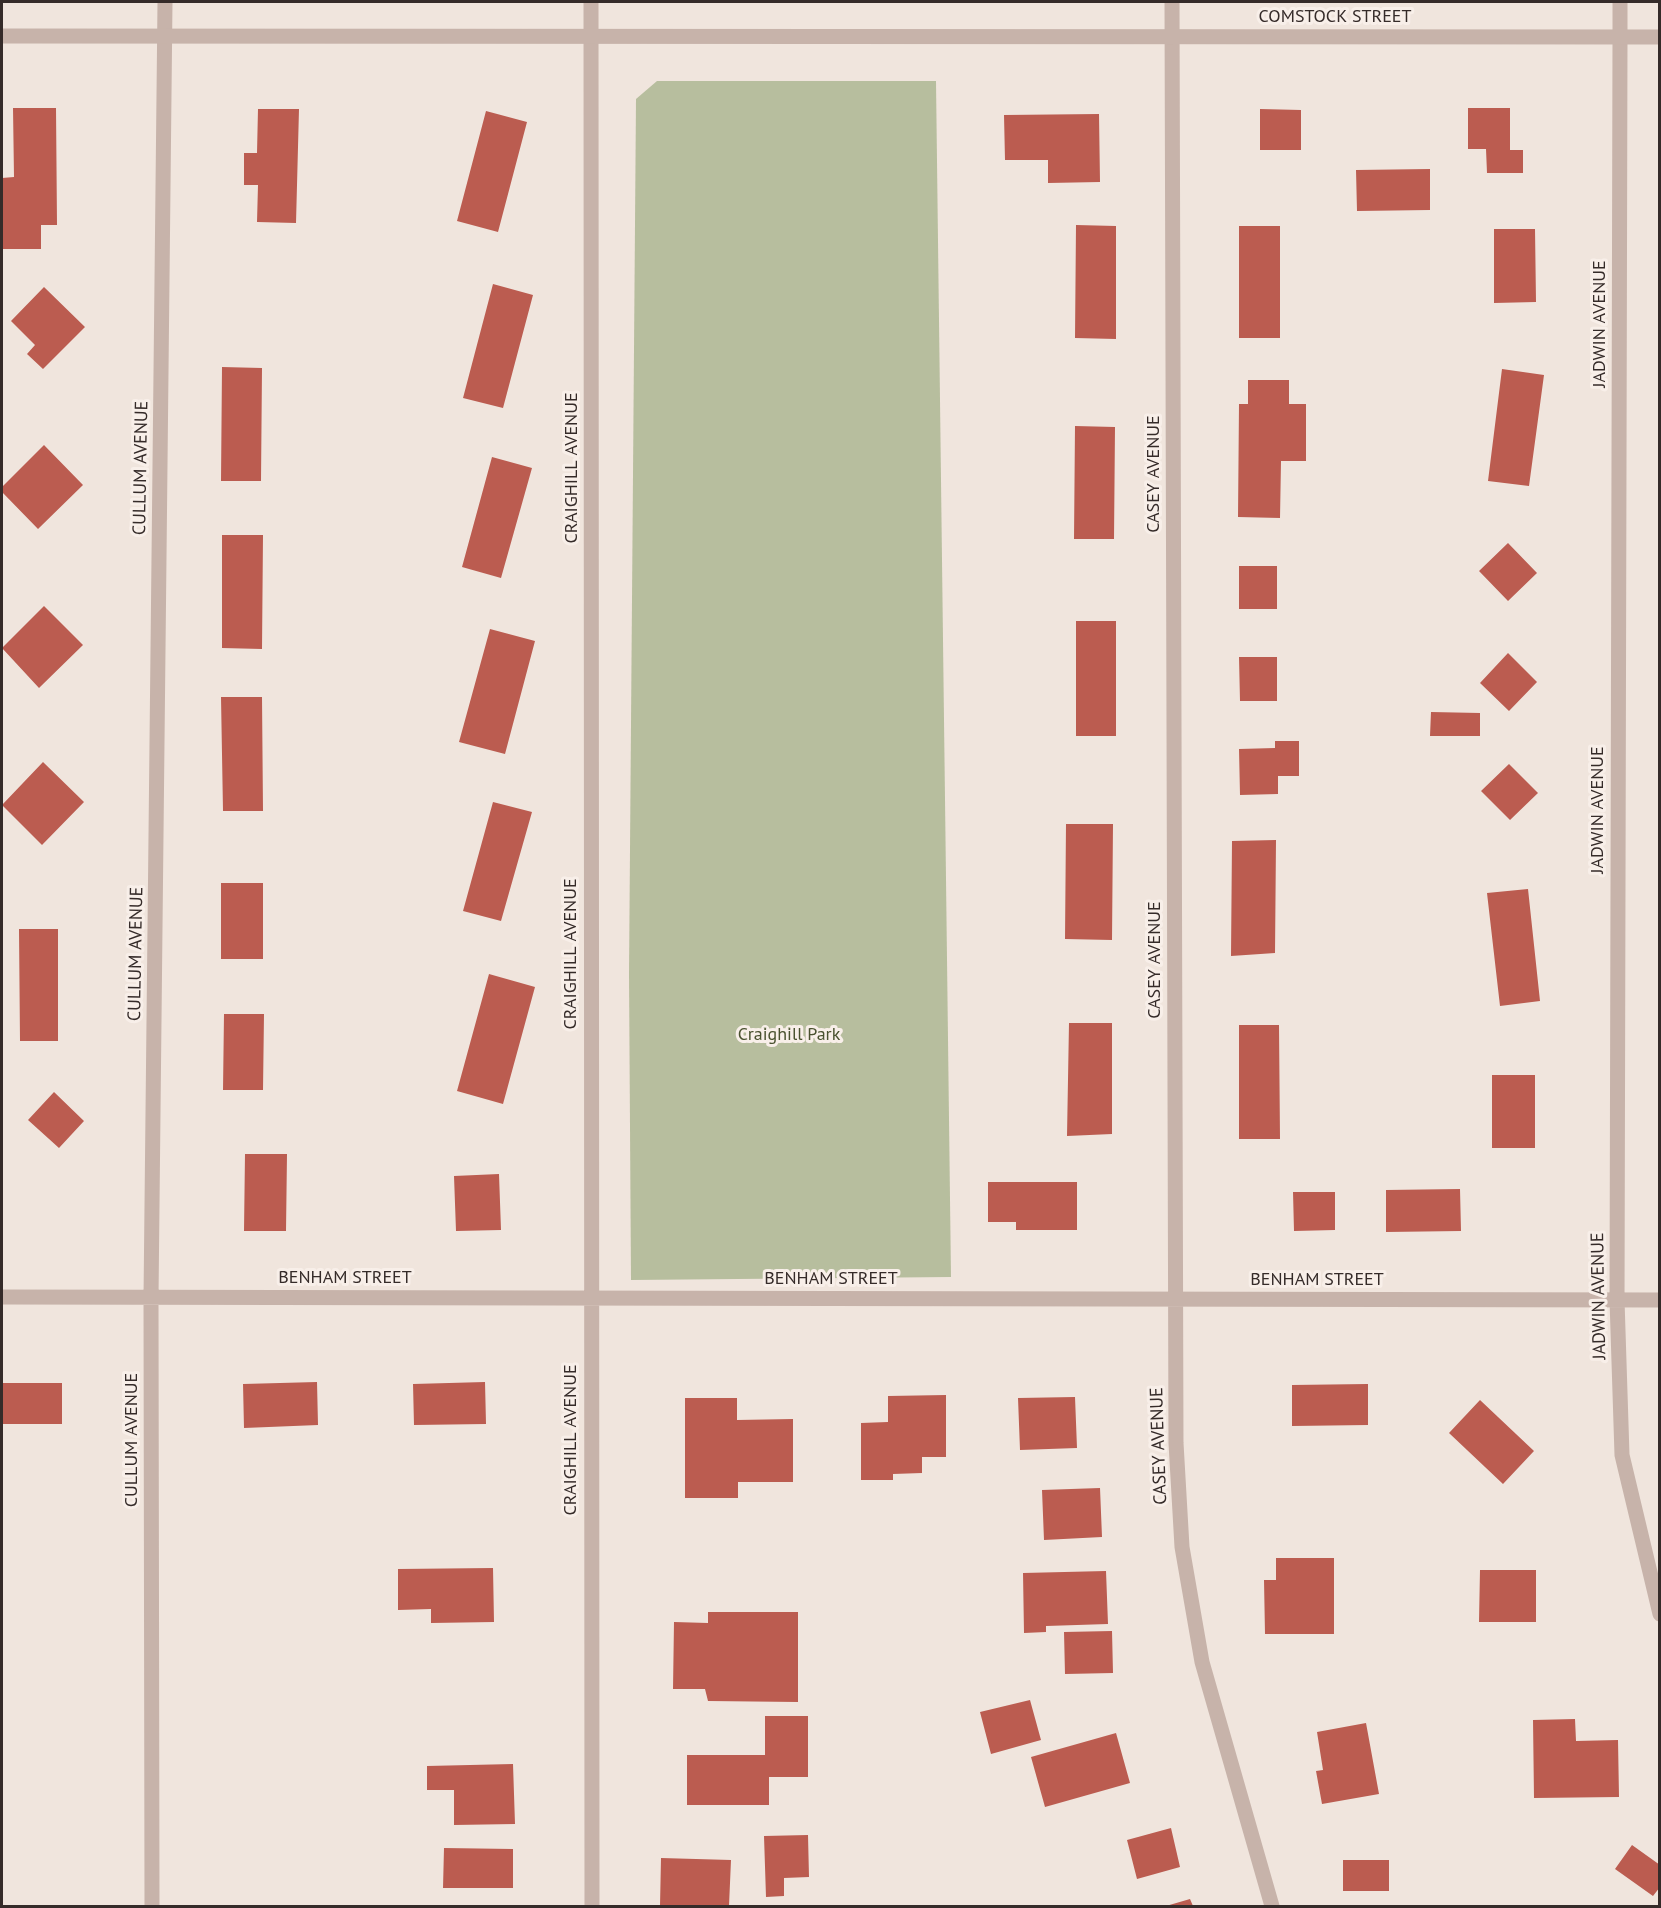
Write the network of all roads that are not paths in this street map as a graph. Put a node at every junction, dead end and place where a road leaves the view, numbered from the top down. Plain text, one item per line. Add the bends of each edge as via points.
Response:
1 (165, 2) edge
2 (591, 2) edge
3 (1172, 2) edge
4 (1620, 2) edge
5 (2, 36) edge
6 (165, 36) junction
7 (591, 37) junction
8 (1172, 37) junction
9 (1620, 37) junction
10 (1659, 37) edge
11 (2, 1297) edge
12 (151, 1297) junction
13 (591, 1299) junction
14 (1176, 1299) junction
15 (1617, 1300) junction
16 (1659, 1300) edge
17 (1659, 1614) edge
18 (152, 1906) edge
19 (592, 1906) edge
20 (1272, 1906) edge

1 - 6 street, CULLUM AVENUE
2 - 7 street, CRAIGHILL AVENUE
3 - 8 street, CASEY AVENUE
4 - 9 street, JADWIN AVENUE
5 - 6 street, COMSTOCK STREET
6 - 7 street, COMSTOCK STREET
6 - 12 street, CULLUM AVENUE
7 - 8 street, COMSTOCK STREET
7 - 13 street, CRAIGHILL AVENUE
8 - 9 street, COMSTOCK STREET
8 - 14 street, CASEY AVENUE
9 - 10 street, COMSTOCK STREET
9 - 15 street, JADWIN AVENUE
11 - 12 street, BENHAM STREET
12 - 13 street, BENHAM STREET
12 - 18 street, CULLUM AVENUE
13 - 14 street, BENHAM STREET
13 - 19 street, CRAIGHILL AVENUE
14 - 15 street, BENHAM STREET
14 - 20 street, CASEY AVENUE via 1176,1443 1182,1547 1202,1662
15 - 16 street, BENHAM STREET
15 - 17 street, JADWIN AVENUE via 1622,1455

